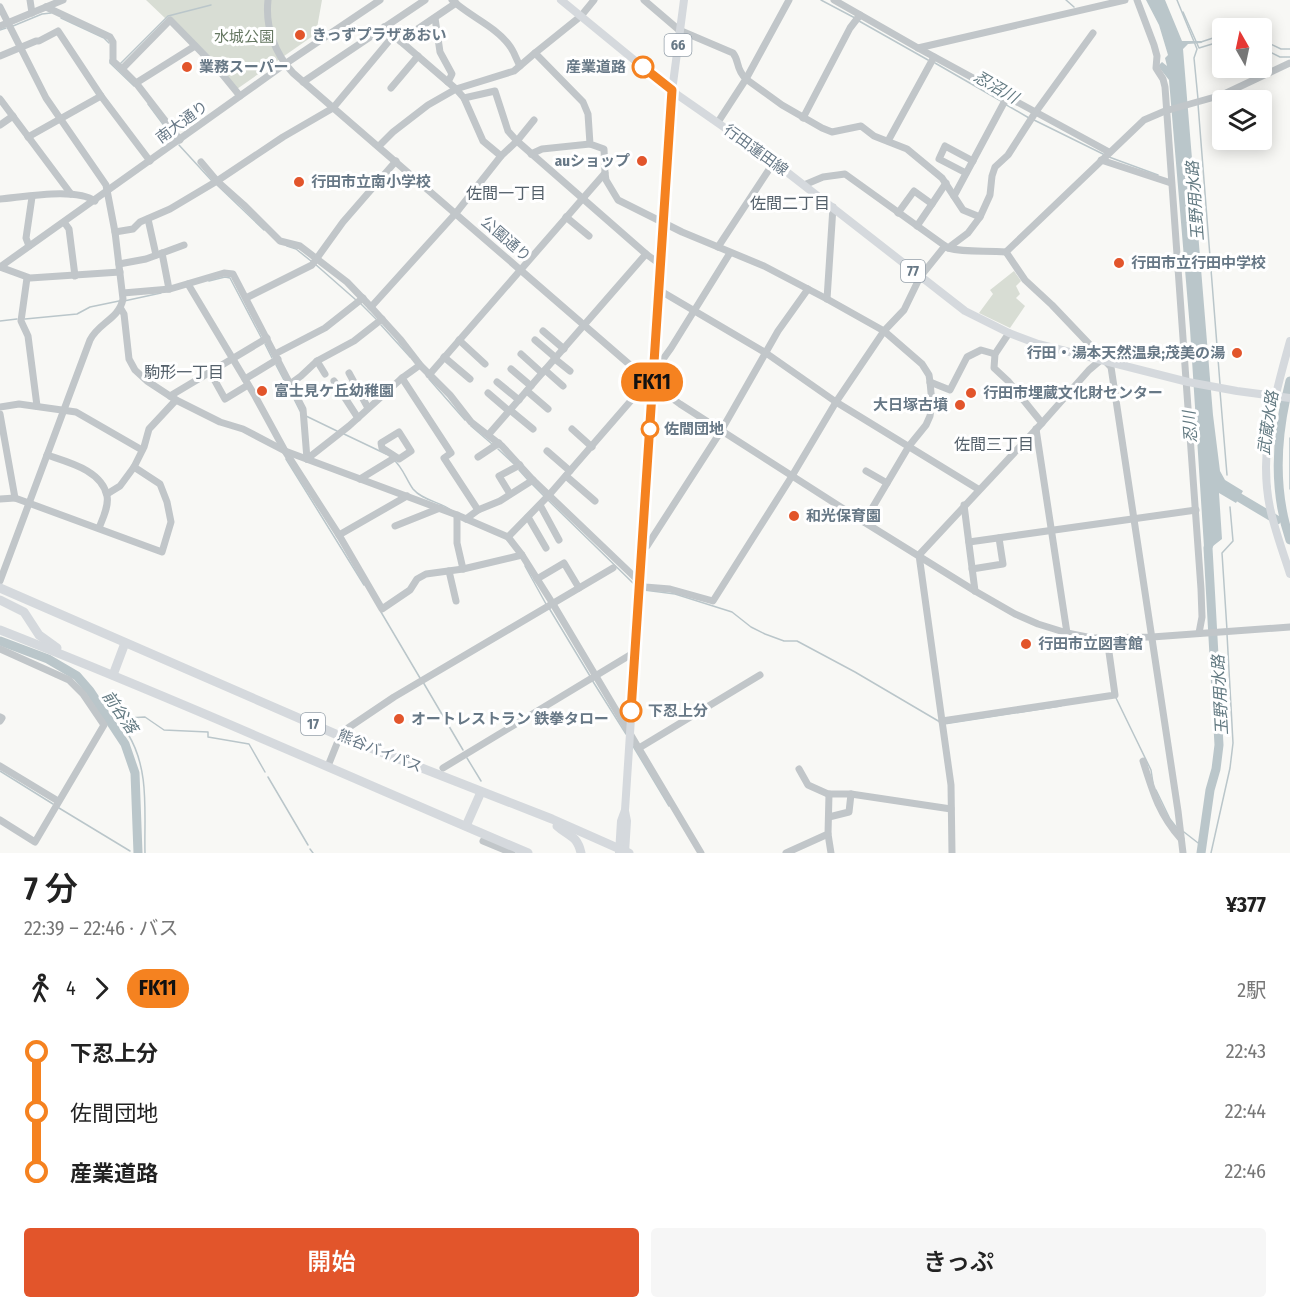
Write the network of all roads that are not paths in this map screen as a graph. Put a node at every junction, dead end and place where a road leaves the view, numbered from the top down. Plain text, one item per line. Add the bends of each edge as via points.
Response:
1 (30, 0) edge
2 (63, 0) edge
3 (268, 0) edge
4 (380, 0) edge
5 (425, 0) edge
6 (561, 0) edge
7 (594, 0) edge
8 (644, 0) edge
9 (684, 0) edge
10 (789, 0) edge
11 (834, 0) edge
12 (1125, 0) edge
13 (1137, 0) edge
14 (454, 2) edge
15 (0, 7) edge
16 (46, 7) junction
17 (32, 13) junction
18 (860, 15) junction
19 (581, 16) junction
20 (435, 18) junction
21 (4, 24) edge
22 (384, 27) junction
23 (680, 30) junction
24 (1093, 33) dead end
25 (394, 35) junction
26 (400, 40) junction
27 (195, 46) junction
28 (19, 47) junction
29 (918, 48) junction
30 (535, 53) junction
31 (0, 56) edge
32 (418, 56) junction
33 (934, 57) junction
34 (1290, 63) edge
35 (285, 64) junction
36 (520, 66) junction
37 (122, 69) junction
38 (746, 79) junction
39 (303, 82) junction
40 (448, 82) junction
41 (136, 83) junction
42 (391, 88) dead end
43 (456, 89) junction
44 (672, 90) junction
45 (101, 96) junction
46 (240, 96) junction
47 (1007, 97) junction
48 (464, 98) junction
49 (0, 99) edge
50 (333, 108) junction
51 (1167, 110) junction
52 (1035, 113) junction
53 (13, 116) junction
54 (59, 118) junction
55 (803, 118) junction
56 (534, 120) dead end
57 (718, 122) junction
58 (0, 125) edge
59 (28, 137) junction
60 (180, 140) junction
61 (517, 141) junction
62 (888, 141) junction
63 (590, 144) junction
64 (379, 146) junction
65 (1109, 152) junction
66 (531, 154) junction
67 (501, 156) junction
68 (1101, 160) junction
69 (150, 161) junction
70 (396, 161) junction
71 (973, 161) junction
72 (201, 162) dead end
73 (774, 162) junction
74 (605, 173) junction
75 (966, 173) junction
76 (217, 181) junction
77 (946, 183) junction
78 (1171, 183) junction
79 (804, 185) junction
80 (107, 192) junction
81 (71, 194) junction
82 (954, 196) junction
83 (32, 197) junction
84 (582, 198) junction
85 (0, 199) edge
86 (94, 201) junction
87 (932, 204) junction
88 (832, 207) junction
89 (456, 213) junction
90 (898, 213) junction
91 (566, 217) junction
92 (980, 217) junction
93 (148, 219) junction
94 (64, 222) junction
95 (663, 222) junction
96 (917, 226) junction
97 (115, 232) junction
98 (589, 236) dead end
99 (184, 245) dead end
100 (29, 246) junction
101 (718, 247) junction
102 (946, 247) junction
103 (1006, 252) junction
104 (730, 253) junction
105 (159, 254) junction
106 (646, 254) junction
107 (315, 259) junction
108 (119, 264) junction
109 (661, 265) junction
110 (0, 267) edge
111 (521, 269) junction
112 (120, 272) junction
113 (75, 276) junction
114 (920, 277) junction
115 (27, 278) junction
116 (189, 286) junction
117 (169, 289) junction
118 (808, 289) junction
119 (659, 290) junction
120 (246, 298) junction
121 (363, 298) junction
122 (827, 299) junction
123 (122, 302) junction
124 (371, 307) junction
125 (695, 309) junction
126 (382, 319) junction
127 (585, 325) junction
128 (543, 331) dead end
129 (884, 331) junction
130 (1009, 333) junction
131 (264, 339) junction
132 (459, 340) junction
133 (535, 340) dead end
134 (1290, 340) edge
135 (564, 349) junction
136 (766, 352) junction
137 (521, 354) dead end
138 (995, 354) junction
139 (444, 357) junction
140 (556, 358) junction
141 (232, 359) junction
142 (275, 359) junction
143 (1102, 359) junction
144 (317, 360) junction
145 (485, 364) dead end
146 (420, 365) junction
147 (654, 366) junction
148 (511, 369) dead end
149 (570, 371) dead end
150 (210, 372) junction
151 (544, 372) junction
152 (349, 373) dead end
153 (325, 374) dead end
154 (429, 375) junction
155 (402, 378) junction
156 (470, 379) dead end
157 (334, 381) dead end
158 (1187, 381) junction
159 (247, 382) junction
160 (497, 382) dead end
161 (650, 382) junction
162 (930, 382) junction
163 (290, 384) junction
164 (563, 386) dead end
165 (529, 388) junction
166 (488, 393) dead end
167 (1277, 396) junction
168 (173, 398) junction
169 (1290, 398) edge
170 (519, 400) junction
171 (836, 402) junction
172 (37, 406) junction
173 (0, 407) edge
174 (368, 408) junction
175 (64, 409) junction
176 (548, 409) dead end
177 (510, 410) junction
178 (0, 414) edge
179 (358, 418) junction
180 (1039, 426) junction
181 (533, 429) dead end
182 (572, 429) dead end
183 (721, 431) junction
184 (489, 434) junction
185 (499, 443) junction
186 (909, 446) junction
187 (592, 447) junction
188 (142, 450) junction
189 (285, 451) junction
190 (546, 451) dead end
191 (47, 455) junction
192 (478, 457) dead end
193 (307, 459) junction
194 (393, 459) dead end
195 (520, 465) junction
196 (134, 467) junction
197 (866, 471) dead end
198 (568, 473) junction
199 (792, 476) junction
200 (360, 479) junction
201 (533, 480) junction
202 (887, 483) junction
203 (978, 489) junction
204 (107, 494) junction
205 (510, 495) junction
206 (549, 495) junction
207 (407, 496) junction
208 (15, 498) junction
209 (0, 499) edge
210 (595, 501) dead end
211 (30, 502) junction
212 (540, 505) junction
213 (964, 505) junction
214 (440, 508) junction
215 (478, 510) junction
216 (1196, 510) junction
217 (455, 515) junction
218 (528, 517) junction
219 (466, 519) junction
220 (1133, 519) junction
221 (864, 522) junction
222 (395, 526) dead end
223 (99, 528) junction
224 (1051, 531) junction
225 (339, 535) junction
226 (508, 537) junction
227 (999, 538) junction
228 (559, 540) dead end
229 (969, 542) junction
230 (546, 548) dead end
231 (642, 550) junction
232 (919, 555) junction
233 (520, 556) junction
234 (613, 568) dead end
235 (463, 569) junction
236 (972, 569) junction
237 (449, 571) junction
238 (1290, 574) edge
239 (537, 579) junction
240 (0, 581) edge
241 (640, 586) junction
242 (0, 588) edge
243 (579, 588) junction
244 (975, 591) junction
245 (0, 600) edge
246 (456, 601) dead end
247 (550, 606) junction
248 (1290, 627) edge
249 (0, 630) edge
250 (1067, 633) junction
251 (1201, 633) junction
252 (1152, 637) junction
253 (1107, 638) junction
254 (125, 643) junction
255 (0, 649) edge
256 (635, 652) junction
257 (77, 660) junction
258 (113, 675) junction
259 (760, 675) dead end
260 (594, 676) junction
261 (942, 721) junction
262 (630, 735) junction
263 (340, 736) junction
264 (639, 748) junction
265 (1143, 761) dead end
266 (0, 766) edge
267 (328, 766) junction
268 (443, 768) dead end
269 (799, 769) dead end
270 (481, 792) junction
271 (828, 794) junction
272 (851, 794) junction
273 (57, 805) junction
274 (951, 809) junction
275 (829, 817) junction
276 (552, 819) junction
277 (0, 820) edge
278 (466, 826) junction
279 (828, 834) junction
280 (1181, 839) junction
281 (483, 841) dead end
282 (624, 852) edge
283 (512, 853) edge
284 (528, 853) edge
285 (581, 853) edge
286 (701, 853) edge
287 (786, 853) edge
288 (831, 853) edge
289 (952, 853) edge
290 (1183, 853) edge

1 - 17 street
2 - 16 street
3 - 35 street, 公園通り via 270,32
4 - 35 street, 南大通り
5 - 22 street
6 - 19 main road, 行田蓮田線 / 77
7 - 19 street
8 - 23 street
9 - 23 main road, 66
10 - 38 street
11 - 18 street
12 - 29 street
13 - 51 street via 1157,56 1156,68 1163,79
14 - 20 street
14 - 36 street via 510,45
15 - 21 street
16 - 17 street
16 - 37 street via 110,37 112,61
17 - 21 street
18 - 29 street
18 - 55 street
19 - 30 street
19 - 44 main road, 行田蓮田線 / 77
20 - 26 street
20 - 40 street via 440,52 452,74
21 - 28 street
22 - 25 street
22 - 39 street
23 - 38 street via 733,53 738,71
23 - 44 main road, 66
24 - 52 street
25 - 26 street
25 - 50 street
26 - 32 street
27 - 37 street via 170,20
27 - 41 street
27 - 46 street
28 - 31 street
28 - 45 street via 58,31
28 - 54 street
29 - 33 street
30 - 36 street
30 - 63 street via 583,102
32 - 40 street
32 - 42 street
33 - 47 street
33 - 62 street
34 - 51 street via 1222,95
35 - 39 street, 公園通り
35 - 46 street, 南大通り
36 - 43 street
37 - 41 street
38 - 55 street
38 - 57 street
39 - 50 street, 公園通り
40 - 43 street
41 - 60 street
43 - 48 street
43 - 64 street via 428,105
44 - 57 main road, 行田蓮田線 / 77
44 - 95 main road, 66
45 - 54 street
45 - 69 street
46 - 60 street, 南大通り
47 - 52 street
47 - 71 street
48 - 61 street via 495,91 508,131
48 - 67 street via 483,141
49 - 53 street
50 - 64 street, 公園通り
50 - 76 street
51 - 65 street via 1144,120
51 - 78 street
52 - 65 street
52 - 92 street via 1008,155 995,167 990,195
53 - 58 street
53 - 59 street
54 - 59 street
54 - 80 street via 105,181
55 - 62 street via 832,132 861,126
56 - 61 street
57 - 73 main road, 行田蓮田線 / 77
59 - 81 street
60 - 69 street, 南大通り
61 - 66 street
61 - 67 street
62 - 77 street via 907,149
63 - 66 street via 542,149
63 - 74 street via 604,150
64 - 70 street, 公園通り
65 - 68 street
66 - 84 street
67 - 89 street
68 - 78 street
68 - 103 street
69 - 80 street, 南大通り
70 - 89 street, 公園通り
70 - 107 street
71 - 75 street
71 - 75 street via 945,146 939,159
72 - 76 street
73 - 79 main road, 行田蓮田線 / 77
73 - 101 street
74 - 84 street
74 - 95 street via 618,200
75 - 82 street
76 - 93 street
76 - 107 street via 280,241 300,246
77 - 82 street
77 - 87 street
78 - 158 street
79 - 88 main road, 行田蓮田線 / 77
79 - 90 street via 844,174
80 - 86 street, 南大通り
80 - 97 street
81 - 83 street
81 - 86 street
82 - 92 street via 963,210
83 - 85 street
83 - 100 street via 26,238
84 - 91 street
84 - 106 street
86 - 94 street, 南大通り
87 - 90 street via 914,191
87 - 96 street
88 - 114 main road, 行田蓮田線 / 77
88 - 122 street
89 - 111 street, 公園通り
89 - 124 street
90 - 96 street
91 - 98 street
91 - 111 street
92 - 102 street via 968,233
93 - 97 street via 134,229
93 - 105 street
94 - 100 street, 南大通り
94 - 113 street via 69,229
95 - 101 street
95 - 109 main road, 66
96 - 102 street
97 - 108 street
99 - 105 street
100 - 110 street, 南大通り
101 - 104 street
102 - 103 street via 963,252
102 - 114 street
103 - 143 street via 1025,280
104 - 118 street
104 - 125 street
105 - 108 street
105 - 117 street
106 - 109 street
106 - 127 street
107 - 120 street via 312,265
107 - 121 street
108 - 112 street
109 - 119 main road, 66
110 - 115 street
111 - 127 street, 公園通り
111 - 132 street
112 - 113 street
112 - 123 street
113 - 115 street
114 - 129 street via 904,310
114 - 130 main road, 行田蓮田線 / 77 via 965,311
115 - 172 street via 20,319 27,336
116 - 117 street
116 - 120 street via 224,273 233,274
116 - 141 street
117 - 123 street
118 - 122 street
118 - 136 street
119 - 125 street
119 - 147 main road, 66
120 - 131 street
121 - 124 street
121 - 142 street via 325,328
122 - 129 street
123 - 168 street via 129,359 147,381
123 - 175 street via 93,334
124 - 126 street
125 - 136 street
125 - 147 street via 661,362
126 - 144 street via 354,341
126 - 146 street
127 - 135 street
127 - 161 street, 公園通り
128 - 135 street
129 - 162 street via 922,364
129 - 171 street
130 - 138 street
130 - 143 main road, 行田蓮田線 / 77
131 - 141 street
131 - 142 street
132 - 139 street
132 - 145 street
133 - 140 street
134 - 167 main road
135 - 140 street
136 - 171 street
136 - 183 street
137 - 151 street
138 - 162 street via 981,350 967,357 950,390
138 - 180 street via 994,368 1008,381
139 - 154 street
139 - 156 street
140 - 149 street
140 - 151 street
141 - 150 street
141 - 159 street
142 - 159 street
142 - 163 street
143 - 158 main road, 行田蓮田線 / 77
143 - 180 street
143 - 220 street via 1111,367
144 - 153 street
144 - 163 street
146 - 154 street
146 - 155 street
147 - 161 main road, 66
148 - 165 street
150 - 159 street via 225,399
150 - 168 street
151 - 164 street
151 - 165 street
152 - 174 street
154 - 184 street via 471,422
155 - 174 street
155 - 215 street via 451,453 444,458
157 - 179 street
158 - 167 main road, 77
158 - 216 street
159 - 189 street
160 - 170 street
161 - 183 street, 公園通り
161 - 187 street
161 - 231 main road, 66
162 - 186 street via 930,416
163 - 193 street via 304,414
165 - 170 street
165 - 176 street
166 - 177 street
167 - 169 main road, 77
167 - 238 main road via 1266,455 1270,507
168 - 188 street via 149,429
168 - 189 street
170 - 177 street
171 - 186 street
171 - 199 street
172 - 173 street
172 - 175 street
174 - 179 street
175 - 188 street
175 - 191 street
177 - 181 street
177 - 184 street
178 - 208 street
179 - 193 street
180 - 203 street
180 - 224 street
182 - 187 street
183 - 199 street, 公園通り
183 - 231 street
184 - 185 street
185 - 192 street
185 - 195 street
186 - 202 street
186 - 203 street
187 - 198 street
188 - 196 street
189 - 193 street
189 - 225 street
190 - 198 street
191 - 204 street via 81,466 102,484
191 - 211 street
193 - 200 street
194 - 200 street
195 - 201 street
195 - 205 street via 499,476
196 - 204 street via 120,486
196 - 223 street via 160,484 167,502 171,522 162,552
197 - 202 street
198 - 206 street
198 - 210 street
199 - 221 street, 公園通り
199 - 241 street via 713,601 670,589
200 - 207 street
201 - 205 street
201 - 206 street
202 - 221 street
203 - 213 street
204 - 223 street
205 - 215 street
206 - 212 street
206 - 241 street
207 - 214 street
207 - 225 street
208 - 209 street
208 - 211 street
211 - 223 street
211 - 240 street
212 - 218 street
212 - 228 street
213 - 229 street
213 - 232 street
214 - 217 street
214 - 222 street
215 - 219 street
216 - 220 street
216 - 251 street
217 - 219 street
217 - 235 street
218 - 226 street
218 - 230 street
219 - 226 street
220 - 224 street
220 - 252 street
221 - 232 street, 公園通り
224 - 227 street
224 - 250 street
225 - 237 street via 382,609 410,590 417,579
226 - 233 street
227 - 229 street
227 - 236 street via 1003,564
229 - 236 street
231 - 241 main road, 66
232 - 244 street, 公園通り
232 - 261 street
233 - 235 street
233 - 239 street
234 - 243 street
235 - 237 street
236 - 244 street
237 - 246 street
239 - 243 street via 564,563
239 - 247 street
241 - 256 main road, 66
242 - 254 highway, 熊谷バイパス / 17
243 - 247 street
244 - 250 street, 公園通り via 1030,621
245 - 257 highway via 24,612 45,641
247 - 260 street
247 - 263 street via 421,681
248 - 251 street, 公園通り
249 - 257 highway, 17
250 - 253 street, 公園通り
251 - 252 street, 公園通り
252 - 253 street, 公園通り
252 - 280 street
253 - 261 street via 1115,695
254 - 258 highway
254 - 263 highway, 熊谷バイパス / 17
255 - 273 street via 69,680 104,725
256 - 260 street
256 - 262 main road, 66
257 - 258 highway, 17
258 - 267 highway, 17
259 - 264 street
260 - 262 street
260 - 268 street
261 - 274 street
262 - 264 street
262 - 282 main road, 66 via 621,820
263 - 267 street
263 - 270 highway, 熊谷バイパス / 17
264 - 286 street
265 - 280 street via 1156,804
266 - 273 street
267 - 278 highway, 17
269 - 271 street via 808,785
270 - 276 highway, 熊谷バイパス / 17
270 - 278 highway
271 - 272 street
271 - 275 street
272 - 274 street
272 - 275 street via 849,812
273 - 277 street via 35,842
274 - 289 street
275 - 279 street
276 - 282 highway, 熊谷バイパス / 17
276 - 285 highway, 17 via 574,837
278 - 284 highway, 17
279 - 287 street
279 - 288 street
280 - 290 street
281 - 283 street

